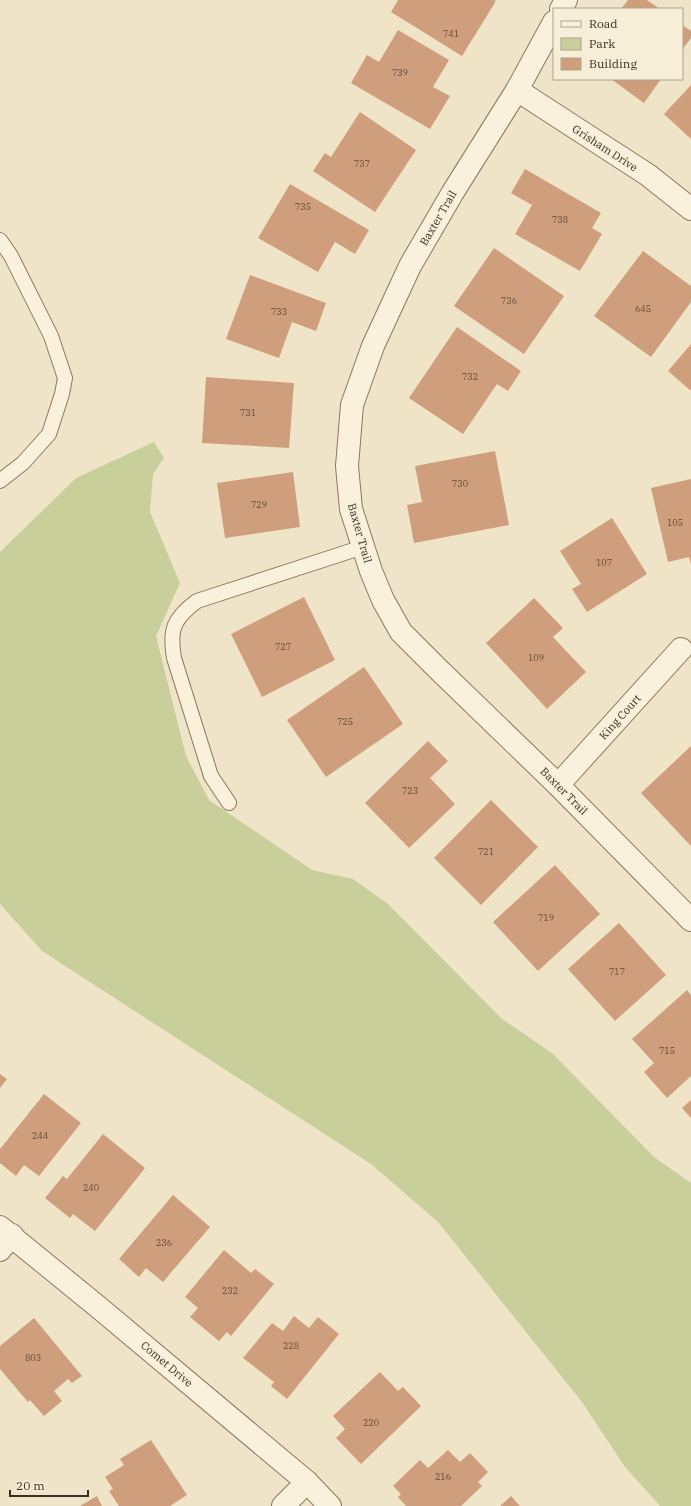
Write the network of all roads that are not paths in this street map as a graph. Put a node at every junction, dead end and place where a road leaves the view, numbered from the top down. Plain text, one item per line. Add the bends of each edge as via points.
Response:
1 (553, 24) edge
2 (517, 90) junction
3 (691, 209) edge
4 (0, 240) edge
5 (0, 481) edge
6 (363, 548) junction
7 (681, 649) dead end
8 (558, 785) junction
9 (229, 803) dead end
10 (691, 920) edge
11 (4, 1237) edge
12 (307, 1482) junction
13 (283, 1506) edge
14 (330, 1506) edge

1 - 2 street, Baxter Trail
2 - 3 street, Grisham Drive via 648,176
2 - 6 street, Baxter Trail via 410,266 373,346 352,405 347,466 351,509
4 - 5 lane via 11,256 52,336 65,378 49,434 23,463
6 - 8 street, Baxter Trail via 383,600 401,632
6 - 9 lane via 197,601 178,619 172,633 174,658 211,776
7 - 8 street, King Court
8 - 10 street, Baxter Trail
11 - 12 street, Comet Drive
12 - 13 street
12 - 14 street, Comet Drive

